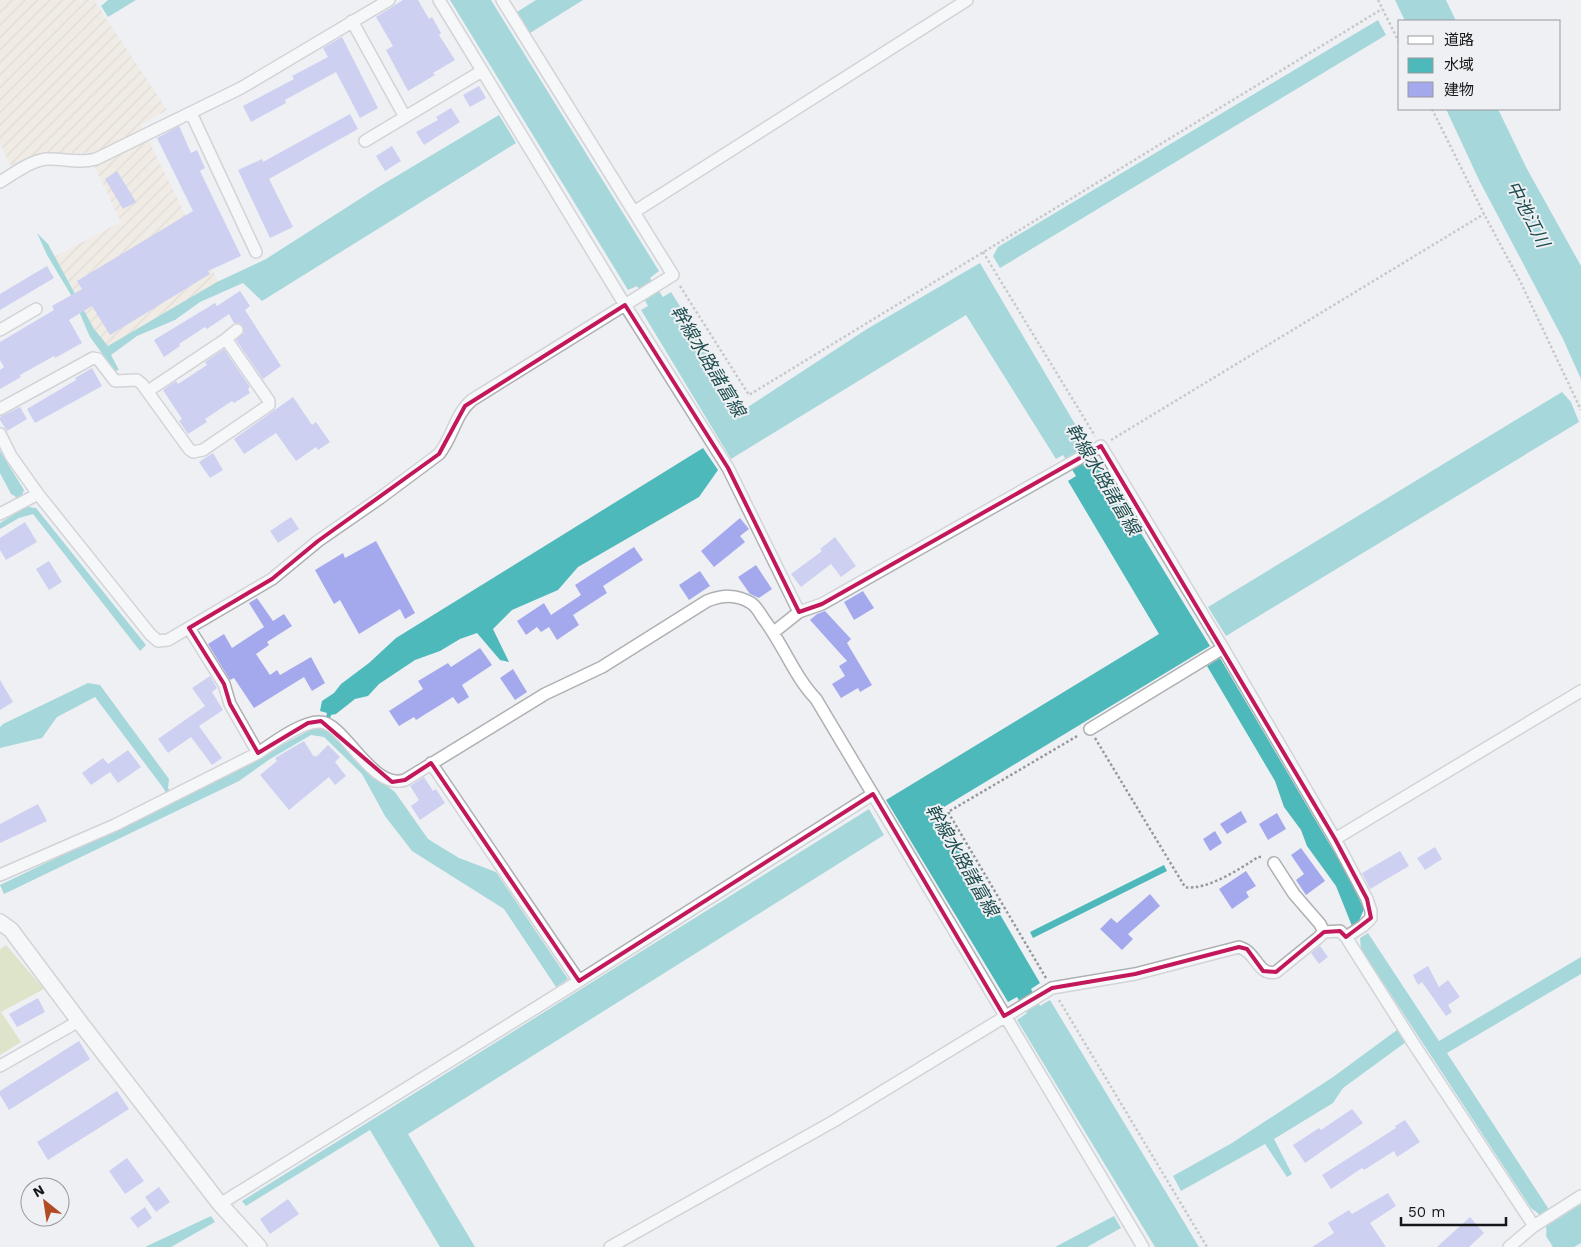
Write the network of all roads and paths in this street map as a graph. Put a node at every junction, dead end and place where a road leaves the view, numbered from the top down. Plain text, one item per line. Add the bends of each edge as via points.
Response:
1 (389, 0) edge
2 (439, 0) edge
3 (502, 0) edge
4 (966, 0) edge
5 (1378, 0) edge
6 (1382, 9) junction
7 (352, 21) junction
8 (1398, 40) edge
9 (482, 71) junction
10 (1432, 110) edge
11 (191, 113) junction
12 (405, 117) junction
13 (365, 141) dead end
14 (0, 182) edge
15 (634, 212) junction
16 (1484, 214) junction
17 (256, 252) dead end
18 (983, 252) junction
19 (673, 275) junction
20 (625, 305) junction
21 (36, 309) dead end
22 (0, 330) edge
23 (237, 330) dead end
24 (226, 339) junction
25 (148, 391) junction
26 (0, 409) edge
27 (1581, 410) edge
28 (0, 434) edge
29 (1101, 446) junction
30 (38, 494) junction
31 (0, 514) edge
32 (799, 612) junction
33 (189, 628) junction
34 (774, 632) junction
35 (1223, 648) junction
36 (1581, 691) edge
37 (1090, 729) junction
38 (258, 753) junction
39 (431, 763) junction
40 (873, 794) junction
41 (1335, 839) junction
42 (1274, 863) joint
43 (0, 875) edge
44 (0, 922) edge
45 (1354, 931) junction
46 (1324, 932) junction
47 (579, 981) junction
48 (1052, 988) junction
49 (1004, 1016) junction
50 (79, 1021) junction
51 (0, 1066) edge
52 (1581, 1196) edge
53 (220, 1204) junction
54 (1534, 1226) junction
55 (259, 1247) edge
56 (610, 1247) edge
57 (1143, 1247) edge
58 (1207, 1247) edge
59 (1510, 1247) edge

1 - 7 street
2 - 9 street
3 - 15 street
4 - 15 street
5 - 6 path
6 - 8 path
6 - 18 path
7 - 11 street via 240,88
7 - 12 street
9 - 12 street
9 - 20 street
10 - 16 path
11 - 14 street via 96,160 45,159
11 - 17 street
12 - 13 street
15 - 19 street
16 - 27 path via 1521,283
16 - 29 path
18 - 19 path via 749,395
18 - 29 path
19 - 20 street
20 - 32 street via 728,468
20 - 33 street via 472,400 460,413 447,445 439,454 318,541 272,579
21 - 22 street
23 - 24 street
24 - 25 street
24 - 25 street via 269,405 203,450 193,452 189,449
25 - 26 street via 137,380 115,381 94,358
28 - 30 street
29 - 32 street via 822,604
29 - 35 street
30 - 31 street
30 - 33 street via 150,634 158,640 168,640
32 - 34 street
33 - 38 street via 224,684 230,704
34 - 39 street via 753,604 736,596 719,596 602,667 545,694
34 - 40 street
35 - 37 street
35 - 41 street
36 - 41 street
37 - 42 path via 1184,887 1192,888 1228,876 1258,857
37 - 48 path via 948,812
38 - 39 street via 308,723 326,724 374,770 392,782 405,780
38 - 43 street via 115,825
39 - 47 street
40 - 47 street
40 - 49 street
41 - 45 street via 1372,911 1371,918
42 - 46 street
44 - 50 street via 11,930
45 - 46 street
45 - 54 street via 1421,1055
46 - 48 street via 1276,972 1263,970 1247,949 1239,947 1135,974
47 - 53 street
48 - 49 street
48 - 58 path
49 - 56 street via 834,1121
49 - 57 street
50 - 51 street
50 - 53 street
52 - 54 street
53 - 55 street
54 - 59 street

